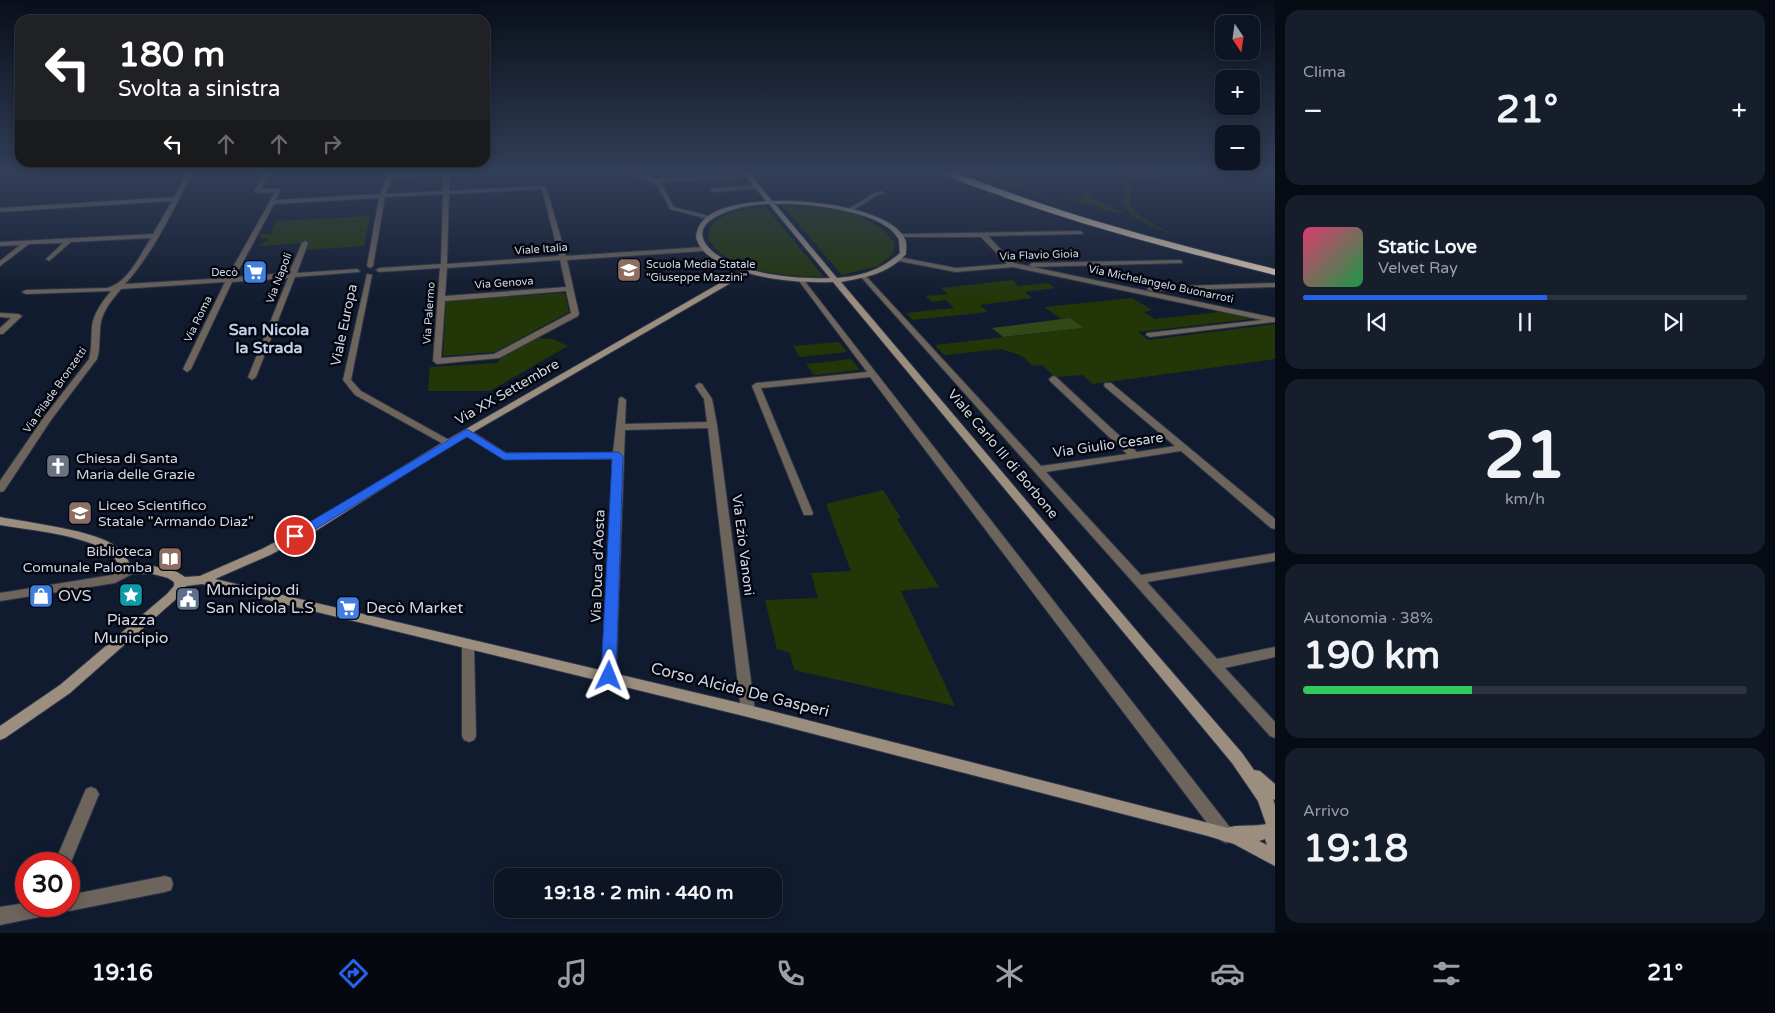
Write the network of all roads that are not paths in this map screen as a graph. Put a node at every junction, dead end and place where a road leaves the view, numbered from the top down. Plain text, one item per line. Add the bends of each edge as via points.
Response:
1 (167, 216) edge
2 (265, 216) edge
3 (379, 216) edge
4 (445, 216) edge
5 (552, 216) edge
6 (701, 216) edge
7 (717, 216) edge
8 (782, 216) edge
9 (866, 216) edge
10 (1073, 216) edge
11 (1090, 216) edge
12 (711, 218) junction
13 (1080, 233) dead end
14 (983, 235) junction
15 (155, 236) junction
16 (901, 236) junction
17 (69, 240) junction
18 (28, 243) junction
19 (305, 243) dead end
20 (0, 244) edge
21 (704, 249) junction
22 (563, 259) junction
23 (899, 259) junction
24 (49, 260) dead end
25 (1180, 262) dead end
26 (0, 264) edge
27 (443, 266) junction
28 (1012, 266) junction
29 (1275, 266) edge
30 (369, 271) junction
31 (746, 271) junction
32 (1275, 272) edge
33 (292, 275) junction
34 (864, 276) junction
35 (230, 279) junction
36 (801, 280) junction
37 (836, 280) junction
38 (1275, 285) edge
39 (120, 287) junction
40 (569, 289) junction
41 (1135, 289) junction
42 (26, 292) dead end
43 (441, 298) junction
44 (0, 314) edge
45 (1275, 320) edge
46 (0, 332) edge
47 (1150, 335) dead end
48 (187, 369) dead end
49 (872, 374) junction
50 (252, 377) dead end
51 (1053, 379) dead end
52 (1108, 385) dead end
53 (699, 386) dead end
54 (622, 400) dead end
55 (712, 424) junction
56 (620, 427) junction
57 (467, 432) junction
58 (448, 444) junction
59 (1183, 448) junction
60 (618, 456) junction
61 (1135, 456) junction
62 (1038, 470) junction
63 (0, 489) edge
64 (808, 513) dead end
65 (0, 521) edge
66 (1275, 525) edge
67 (1275, 556) edge
68 (128, 570) junction
69 (202, 580) junction
70 (1137, 580) junction
71 (180, 582) junction
72 (0, 597) edge
73 (468, 644) junction
74 (1275, 652) edge
75 (1214, 665) junction
76 (609, 676) junction
77 (748, 711) junction
78 (1275, 732) edge
79 (0, 734) edge
80 (469, 736) dead end
81 (1237, 758) junction
82 (1275, 793) edge
83 (91, 794) dead end
84 (1275, 828) edge
85 (1219, 831) junction
86 (1275, 847) edge
87 (67, 852) edge
88 (1275, 858) edge
89 (165, 884) dead end
90 (80, 901) edge
91 (15, 913) edge
92 (0, 916) edge

1 - 15 street, Via Pilade Bronzetti
2 - 35 street, Via Roma
3 - 30 street
4 - 27 street, Via Palermo
5 - 22 street
6 - 12 street
7 - 12 street
8 - 37 street, Viale Carlo III di Borbone
9 - 16 street via 882,221
10 - 32 highway via 1178,248
11 - 29 highway
12 - 21 street via 698,235
13 - 14 street
14 - 16 street
14 - 28 street
15 - 17 street
15 - 39 street, Via Pilade Bronzetti
16 - 23 street via 904,248
17 - 18 street
17 - 24 street
18 - 20 street
18 - 26 street
19 - 33 street, Via Napoli
21 - 22 street, Viale Italia
21 - 31 street
22 - 27 street, Viale Italia
22 - 40 street
23 - 28 street, Via Flavio Gioia via 956,270
23 - 34 street via 891,266
25 - 28 street, Via Flavio Gioia
27 - 30 street, Viale Italia
27 - 43 street, Via Palermo
28 - 41 street, Via Michelangelo Buonarroti
30 - 33 street via 360,274 357,271
30 - 58 street, Viale Europa via 347,380 358,393
31 - 36 street
31 - 57 street, Via XX Settembre
33 - 35 street
33 - 50 street, Via Napoli
34 - 37 street
34 - 62 street
35 - 39 street
35 - 48 street, Via Roma
36 - 37 street
36 - 49 street
37 - 81 street, Viale Carlo III di Borbone
38 - 41 street
39 - 42 street
39 - 63 street, Via Pilade Bronzetti via 99,314 95,332 97,351 93,359 47,418
40 - 43 street, Via Genova
40 - 43 street, Via Palermo via 574,314 496,356 437,361
41 - 45 street, Via Michelangelo Buonarroti
44 - 46 street via 18,316
45 - 47 street
49 - 64 street via 756,386
49 - 85 street
51 - 61 street
52 - 59 street
53 - 55 street, Via Ezio Vanoni via 708,399
54 - 56 street, Via Duca d'Aosta
55 - 56 street
55 - 77 street, Via Ezio Vanoni
56 - 60 street, Via Duca d'Aosta
57 - 58 street, Via XX Settembre
57 - 60 street via 504,456
58 - 69 street, Via XX Settembre via 310,529
59 - 61 street, Via Giulio Cesare
59 - 66 street
60 - 76 street, Via Duca d'Aosta
61 - 62 street, Via Giulio Cesare
62 - 70 street
65 - 68 street via 86,538 111,548
67 - 70 street
68 - 71 street via 148,568 172,574
68 - 72 street via 116,579
69 - 71 street
69 - 73 street, Corso Alcide De Gasperi
70 - 75 street
71 - 79 street via 172,597 65,689
73 - 76 street, Corso Alcide De Gasperi
73 - 80 street
74 - 75 street
75 - 78 street
76 - 77 street, Corso Alcide De Gasperi
77 - 85 street, Corso Alcide De Gasperi
81 - 82 street, Viale Carlo III di Borbone
81 - 84 street, Viale Carlo III di Borbone via 1265,798
83 - 87 street
84 - 85 street, Corso Alcide De Gasperi via 1249,834
84 - 86 street, Viale Carlo III di Borbone
85 - 88 street, Corso Alcide De Gasperi
89 - 90 street
91 - 92 street

